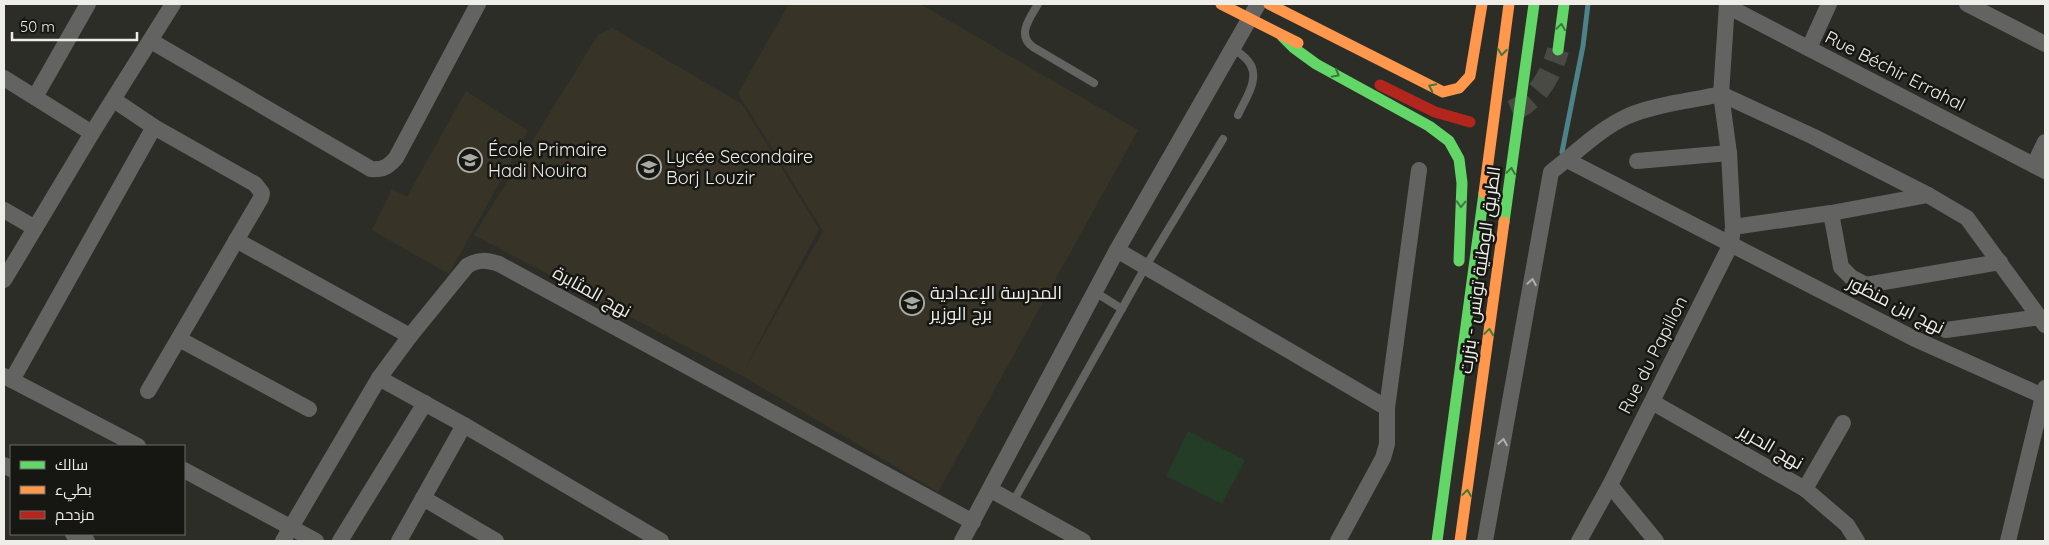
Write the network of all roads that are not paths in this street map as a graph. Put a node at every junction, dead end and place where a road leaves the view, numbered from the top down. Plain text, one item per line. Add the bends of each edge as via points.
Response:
1 (88, 4) edge
2 (173, 4) edge
3 (478, 4) edge
4 (1038, 4) edge
5 (1221, 4) edge
6 (1258, 4) edge
7 (1269, 4) edge
8 (1482, 4) edge
9 (1498, 4) edge
10 (1509, 4) edge
11 (1534, 4) edge
12 (1564, 4) edge
13 (1829, 4) edge
14 (1968, 4) edge
15 (1727, 5) edge
16 (1250, 19) junction
17 (1282, 36) junction
18 (151, 41) junction
19 (2045, 44) edge
20 (1233, 48) junction
21 (1809, 48) junction
22 (1558, 50) tunnel mouth
23 (4, 78) edge
24 (1094, 82) dead end
25 (1721, 94) junction
26 (34, 97) junction
27 (114, 100) junction
28 (1238, 115) dead end
29 (1470, 122) dead end
30 (154, 127) junction
31 (92, 133) junction
32 (1223, 139) dead end
33 (2045, 142) edge
34 (1729, 153) junction
35 (1567, 160) junction
36 (1637, 161) dead end
37 (2040, 168) edge
38 (1419, 170) dead end
39 (1928, 195) junction
40 (4, 210) edge
41 (1831, 213) junction
42 (1733, 227) junction
43 (35, 228) junction
44 (236, 240) junction
45 (1731, 244) junction
46 (1118, 250) junction
47 (2000, 262) junction
48 (1146, 266) junction
49 (1459, 272) dead end
50 (4, 280) edge
51 (1095, 292) junction
52 (1122, 308) junction
53 (2043, 321) edge
54 (1946, 330) dead end
55 (410, 336) junction
56 (179, 339) junction
57 (8, 378) edge
58 (379, 378) junction
59 (148, 391) dead end
60 (2045, 394) edge
61 (1652, 402) junction
62 (425, 404) junction
63 (1387, 408) junction
64 (309, 409) dead end
65 (1844, 423) dead end
66 (464, 425) junction
67 (118, 442) edge
68 (133, 445) edge
69 (185, 471) edge
70 (1447, 474) junction
71 (1610, 484) junction
72 (1805, 489) junction
73 (991, 490) junction
74 (423, 498) junction
75 (1013, 502) junction
76 (973, 522) junction
77 (290, 526) junction
78 (75, 535) edge
79 (87, 541) edge
80 (282, 541) edge
81 (316, 541) edge
82 (340, 541) edge
83 (400, 541) edge
84 (496, 541) edge
85 (661, 541) edge
86 (962, 541) edge
87 (1083, 541) edge
88 (1338, 541) edge
89 (1437, 541) edge
90 (1460, 541) edge
91 (1485, 541) edge
92 (1579, 541) edge
93 (1656, 541) edge
94 (1857, 541) edge
95 (2008, 541) edge

1 - 26 street
2 - 18 street
3 - 18 street via 396,158 380,170 371,169
4 - 24 lane via 1024,31 1026,41
5 - 16 main road
6 - 16 street
8 -> 7 main road via 1470,76 1459,88 1442,92
9 - 70 main road via 1447,408
10 -> 70 main road, الطريق الوطنية تونس - بنزرت
90 -> 11 main road, الطريق الوطنية تونس - بنزرت
22 -> 12 main road
13 - 21 street
14 - 19 street
15 - 21 street, Rue Béchir Errahal
15 - 25 street, Rue du Papillon
16 - 17 main road
16 - 20 street
17 - 29 main road via 1436,113
17 -> 49 main road via 1316,64 1430,126 1449,141 1459,159 1462,183
18 - 27 street
20 - 28 lane via 1248,61 1254,80
20 - 46 street
21 - 37 street, Rue Béchir Errahal
23 - 26 street
25 - 34 street, Rue du Papillon
25 - 35 street via 1629,116
25 - 39 street
26 - 31 street
27 - 30 street
27 - 31 street
30 - 44 street via 260,188 261,198
30 - 57 street
31 - 43 street
32 - 48 lane
33 - 37 street
34 - 36 street
34 - 42 street, Rue du Papillon
35 - 45 street, نهج ابن منظور
91 -> 35 street via 1551,172
38 - 63 street
39 - 41 street
39 - 47 street via 1967,218
40 - 43 street
41 - 42 street
41 - 47 street via 1841,267 1866,285
42 - 45 street, Rue du Papillon
43 - 50 street
44 - 55 street
44 - 56 street
45 - 60 street, نهج ابن منظور via 1915,339
45 - 61 street, Rue du Papillon
46 - 48 street
46 - 51 street
47 - 53 street
48 - 52 lane
48 - 63 street
51 - 52 lane
51 - 73 street
52 - 75 lane
53 - 54 street
55 - 58 street, نهج المثابرة
55 - 76 street, نهج المثابرة via 467,266 487,260
56 - 59 street
56 - 64 street
57 - 67 street
58 - 62 street
58 - 77 street, نهج المثابرة
60 - 95 street
61 - 71 street, Rue du Papillon
61 - 72 street, نهج الحرير
62 - 66 street
62 - 82 street
63 - 88 street via 1387,444 1383,458
65 - 72 street
66 - 74 street
66 - 85 street
67 - 68 street
69 - 77 street
70 - 89 main road, الطريق الوطنية تونس - بنزرت
71 - 92 street, Rue du Papillon
71 - 93 street
72 - 94 street, نهج الحرير via 1847,525
73 - 75 street
73 - 76 street
74 - 83 street
74 - 84 street
75 - 87 street
76 - 86 street
77 - 80 street, نهج المثابرة
77 - 81 street
78 - 79 street

